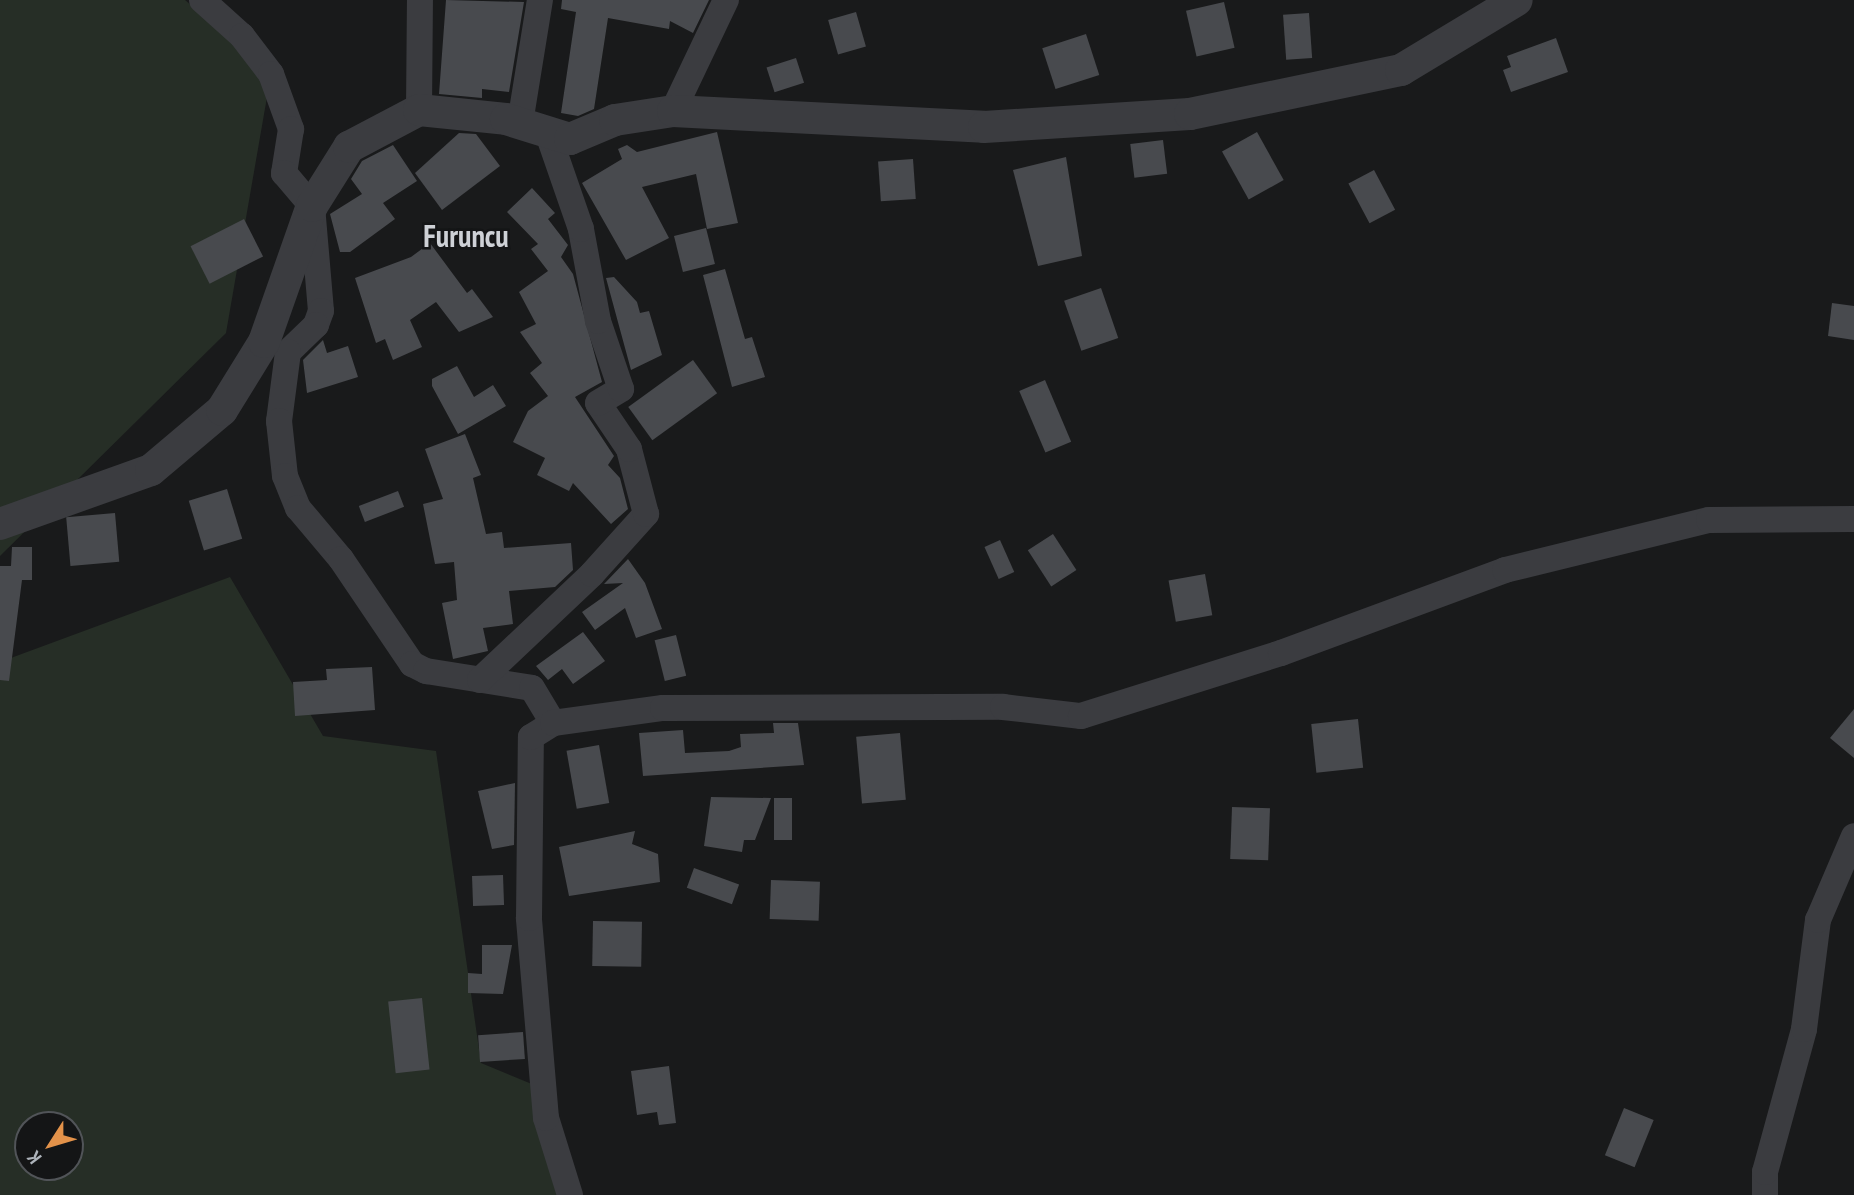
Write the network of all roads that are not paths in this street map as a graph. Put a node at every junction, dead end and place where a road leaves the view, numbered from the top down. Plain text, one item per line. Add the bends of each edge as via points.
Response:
1 (202, 0) edge
2 (420, 0) edge
3 (540, 0) edge
4 (726, 0) edge
5 (1517, 0) edge
6 (419, 110) junction
7 (673, 111) junction
8 (533, 127) junction
9 (312, 206) junction
10 (1854, 519) edge
11 (0, 524) edge
12 (480, 680) junction
13 (553, 723) junction
14 (1854, 836) edge
15 (570, 1195) edge
16 (1765, 1195) edge

1 - 9 street via 242,36 271,74 291,129 284,173
2 - 6 street
3 - 8 street
4 - 7 street
5 - 7 street via 1401,70 1190,114 984,127
6 - 8 street
6 - 9 street via 349,147
7 - 8 street via 615,120 570,139
8 - 12 street via 581,229 598,321 621,389 598,403 629,449 646,514 592,574
9 - 11 street via 264,342 222,410 151,470
9 - 12 street via 321,311 316,325 288,352 279,421 285,476 298,508 341,559 412,664
10 - 13 street via 1709,520 1505,570 1281,653 1081,716 1003,707 663,708
12 - 13 street via 532,688
13 - 15 street via 531,737 529,918 546,1118
14 - 16 street via 1818,920 1804,1029 1765,1172

